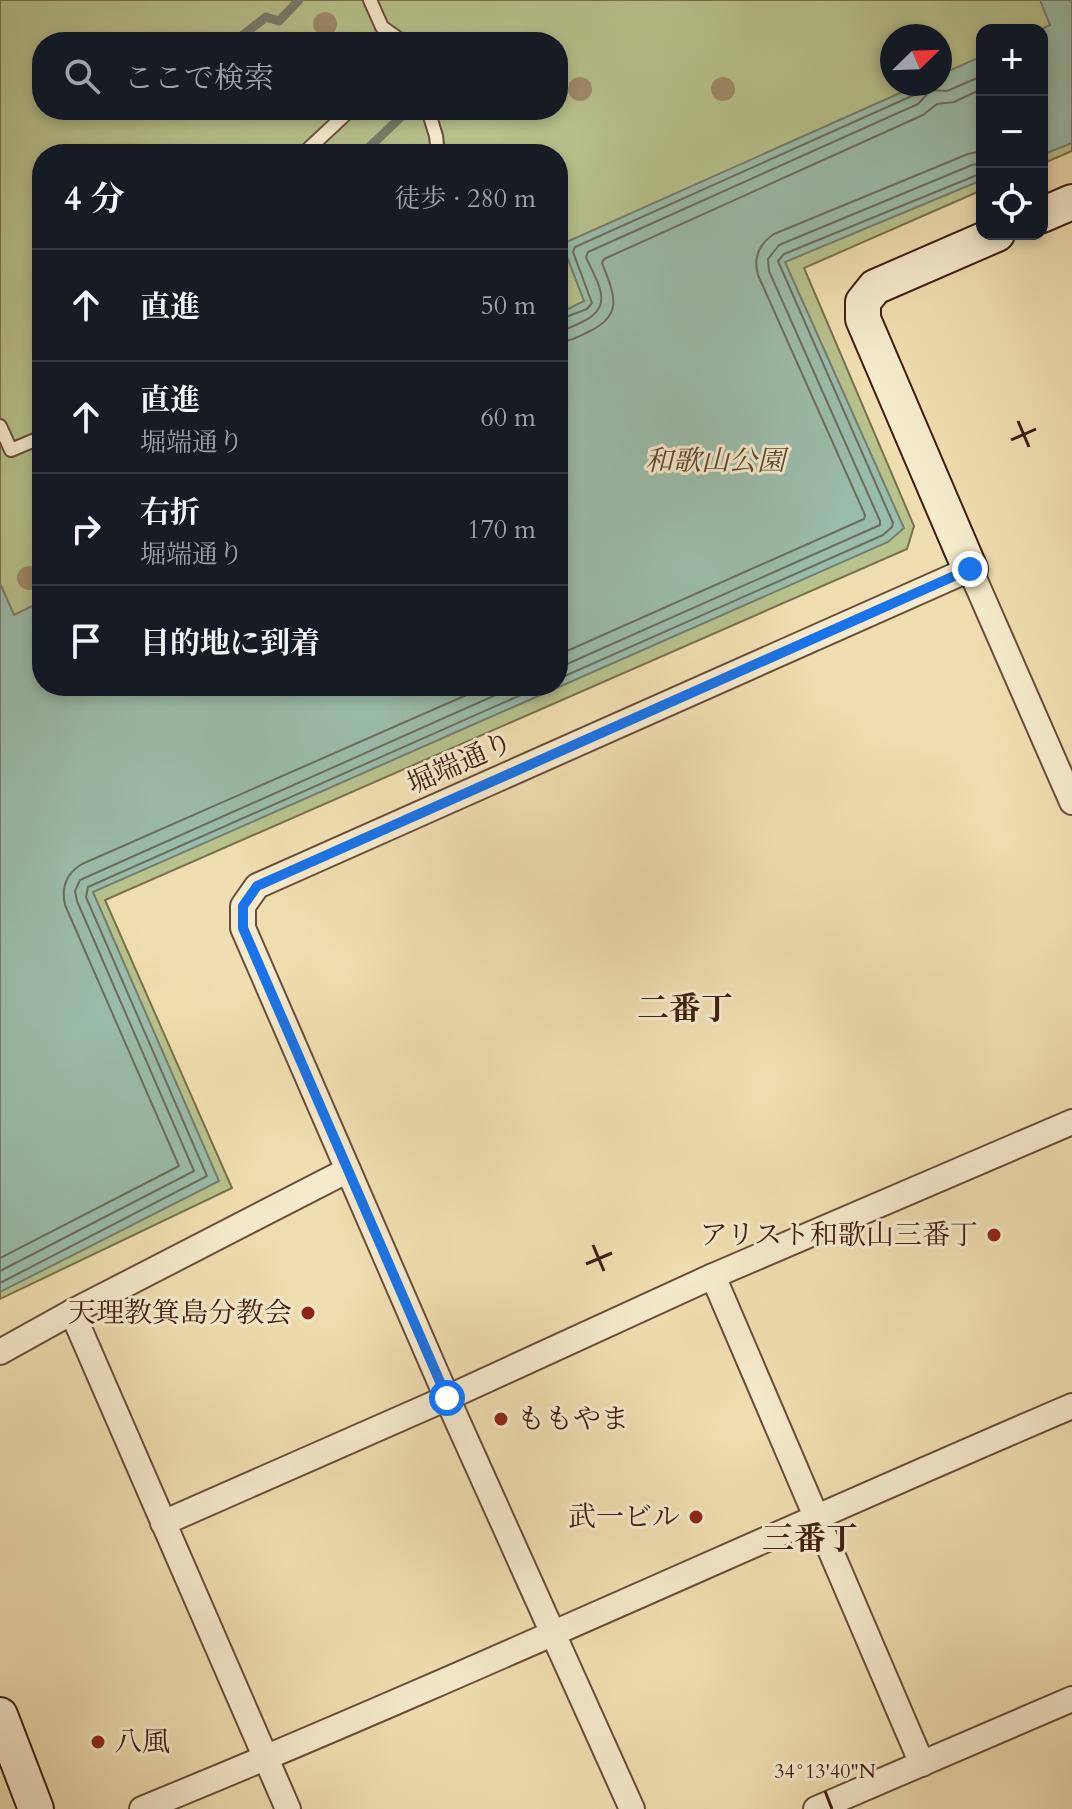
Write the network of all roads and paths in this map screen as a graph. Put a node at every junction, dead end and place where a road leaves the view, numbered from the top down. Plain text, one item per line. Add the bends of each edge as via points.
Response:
1 (370, 0) edge
2 (389, 32) edge
3 (339, 120) edge
4 (431, 120) edge
5 (314, 144) edge
6 (437, 144) edge
7 (1072, 202) edge
8 (1048, 212) edge
9 (983, 240) edge
10 (0, 426) edge
11 (32, 441) edge
12 (970, 569) junction
13 (1072, 802) edge
14 (1072, 1122) edge
15 (348, 1170) junction
16 (713, 1276) junction
17 (72, 1312) junction
18 (0, 1352) edge
19 (447, 1398) junction
20 (1072, 1406) edge
21 (816, 1515) junction
22 (163, 1523) junction
23 (555, 1634) junction
24 (1072, 1699) edge
25 (0, 1715) edge
26 (266, 1758) junction
27 (922, 1764) junction
28 (36, 1809) edge
29 (142, 1809) edge
30 (288, 1809) edge
31 (632, 1809) edge
32 (816, 1809) edge

1 - 2 lane
3 - 5 lane
4 - 6 lane
7 - 8 street
9 - 12 street via 875,287 863,302 863,319
10 - 11 lane via 11,450
12 - 13 street
12 - 15 street, 堀端通り via 257,886 243,906 243,928
14 - 16 street
15 - 17 street
15 - 19 street, 堀端通り
16 - 19 street
16 - 21 street
17 - 18 street
17 - 22 street
19 - 22 street
19 - 23 street, 堀端通り
20 - 21 street
21 - 23 street
21 - 27 street
22 - 26 street
23 - 26 street
23 - 31 street, 堀端通り
24 - 27 street
25 - 28 street
26 - 29 street
26 - 30 street
27 - 32 street

